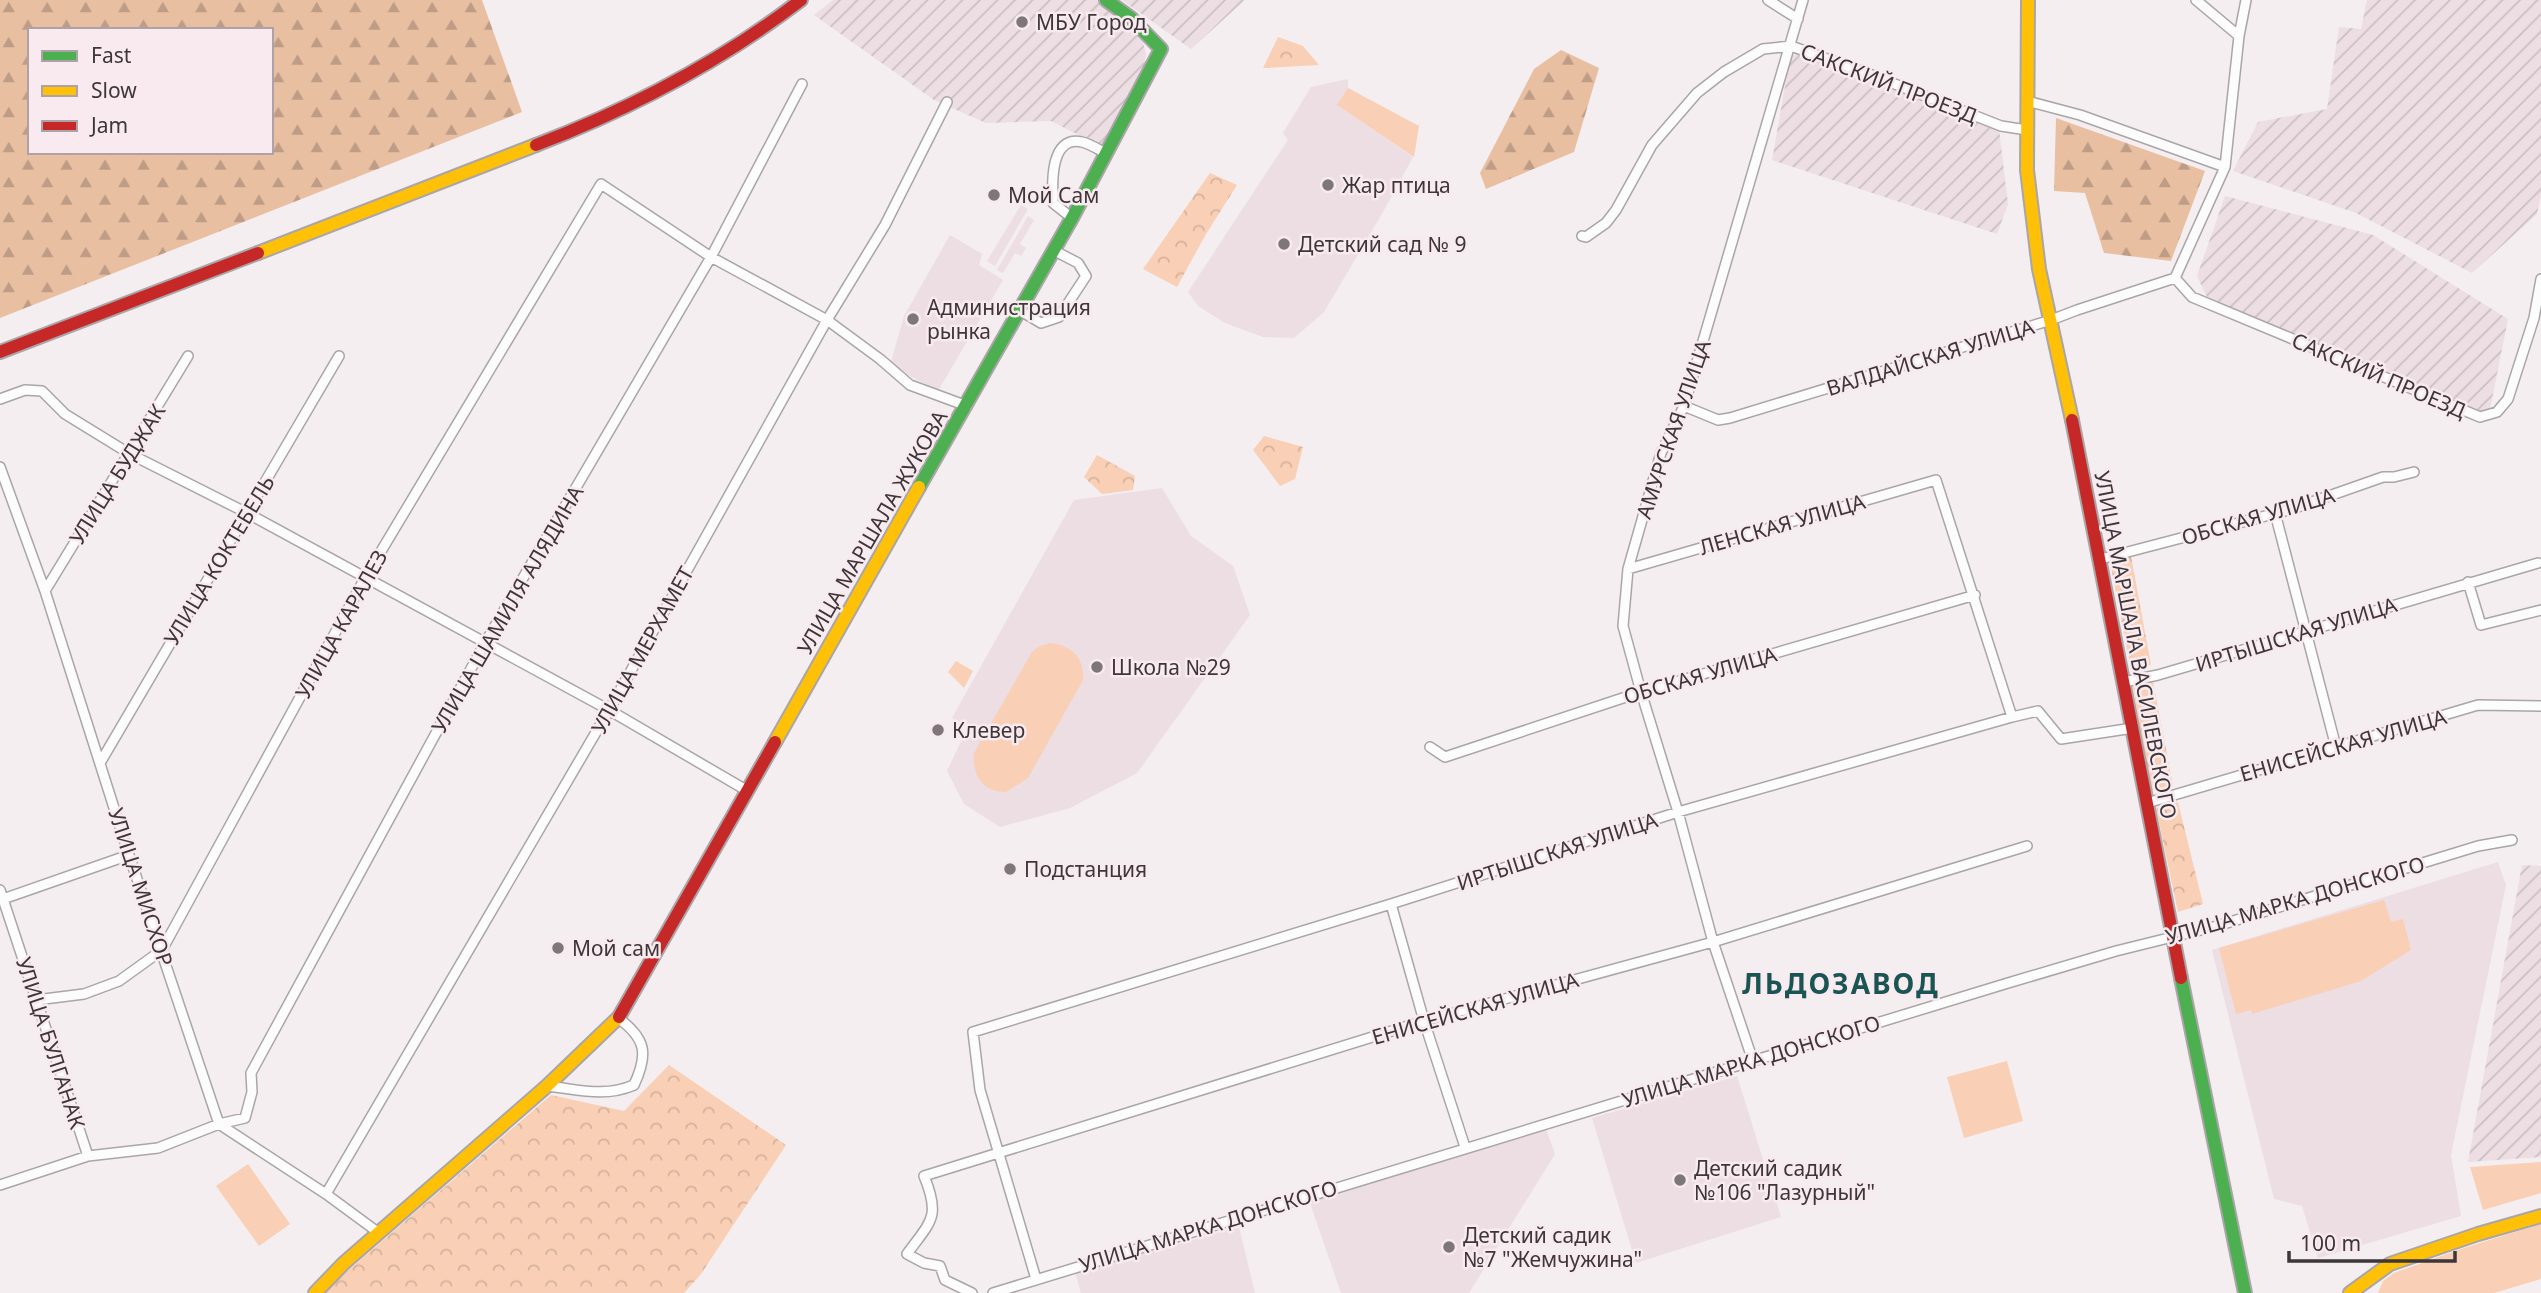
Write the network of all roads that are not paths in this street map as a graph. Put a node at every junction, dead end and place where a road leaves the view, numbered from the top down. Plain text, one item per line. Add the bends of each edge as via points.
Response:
1 (801, 0) edge
2 (1106, 0) edge
3 (1768, 0) edge
4 (1803, 0) edge
5 (2028, 0) edge
6 (2196, 0) edge
7 (2246, 0) edge
8 (1798, 19) junction
9 (2239, 36) junction
10 (1791, 46) junction
11 (802, 84) dead end
12 (947, 102) dead end
13 (2027, 102) junction
14 (2027, 130) junction
15 (1107, 154) junction
16 (2225, 167) junction
17 (1072, 218) junction
18 (1582, 236) dead end
19 (1053, 250) junction
20 (711, 257) junction
21 (2175, 278) junction
22 (2541, 279) edge
23 (1019, 310) junction
24 (827, 320) junction
25 (2051, 320) junction
26 (0, 352) edge
27 (188, 356) dead end
28 (339, 356) dead end
29 (0, 399) edge
30 (967, 406) junction
31 (1684, 406) junction
32 (130, 454) junction
33 (0, 467) edge
34 (2414, 472) dead end
35 (247, 513) junction
36 (2275, 513) junction
37 (2101, 559) junction
38 (2538, 563) dead end
39 (1628, 569) junction
40 (365, 578) junction
41 (2468, 582) junction
42 (45, 590) junction
43 (1975, 595) junction
44 (2541, 610) edge
45 (2306, 632) junction
46 (485, 643) junction
47 (2124, 682) junction
48 (1641, 692) junction
49 (2541, 706) edge
50 (609, 710) junction
51 (2012, 717) junction
52 (2133, 728) junction
53 (1430, 747) dead end
54 (2336, 747) junction
55 (100, 763) junction
56 (746, 790) junction
57 (2147, 803) junction
58 (1678, 812) junction
59 (2512, 841) dead end
60 (2027, 846) dead end
61 (129, 855) junction
62 (1, 896) edge
63 (1391, 904) junction
64 (2175, 936) junction
65 (1713, 942) junction
66 (162, 950) junction
67 (36, 1000) junction
68 (618, 1018) junction
69 (1424, 1021) junction
70 (1753, 1061) junction
71 (547, 1086) junction
72 (219, 1124) junction
73 (1465, 1147) junction
74 (998, 1155) junction
75 (88, 1156) junction
76 (0, 1185) edge
77 (326, 1194) junction
78 (2541, 1216) edge
79 (379, 1233) junction
80 (2368, 1278) junction
81 (1036, 1279) junction
82 (315, 1293) edge
83 (972, 1293) edge
84 (993, 1293) edge
85 (2245, 1293) edge
86 (2350, 1293) edge
87 (2367, 1293) edge

1 - 26 main road via 726,54 586,125
2 - 15 main road, УЛИЦА МАРШАЛА ЖУКОВА via 1161,49
3 - 8 street, САКСКИЙ ПРОЕЗД
4 - 8 street, АМУРСКАЯ УЛИЦА
5 - 13 main road, УЛИЦА МАРШАЛА ВАСИЛЕВСКОГО
6 - 9 street
7 - 9 street
8 - 10 street, АМУРСКАЯ УЛИЦА
9 - 16 street
10 - 14 street, САКСКИЙ ПРОЕЗД via 2001,126
10 - 18 street via 1743,59 1697,93 1652,145 1606,223
10 - 31 street, АМУРСКАЯ УЛИЦА
11 - 20 street, УЛИЦА ШАМИЛЯ АЛЯДИНА
12 - 24 street, УЛИЦА МЕРХАМЕТ via 885,225
13 - 14 main road, УЛИЦА МАРШАЛА ВАСИЛЕВСКОГО
13 - 16 street via 2080,115
14 - 25 main road, УЛИЦА МАРШАЛА ВАСИЛЕВСКОГО via 2031,222
15 - 17 main road, УЛИЦА МАРШАЛА ЖУКОВА
15 - 17 street via 1083,142 1073,141 1061,148 1052,179 1053,203
16 - 21 street
17 - 19 main road, УЛИЦА МАРШАЛА ЖУКОВА
19 - 23 main road, УЛИЦА МАРШАЛА ЖУКОВА
19 - 23 street via 1078,263 1086,276 1059,317 1041,323
20 - 24 street
20 - 40 street, УЛИЦА КАРАЛЕЗ via 601,184
20 - 46 street, УЛИЦА ШАМИЛЯ АЛЯДИНА
21 - 22 street, САКСКИЙ ПРОЕЗД via 2192,297 2480,417 2497,412 2508,399 2534,318
21 - 25 street, ВАЛДАЙСКАЯ УЛИЦА
23 - 30 main road, УЛИЦА МАРШАЛА ЖУКОВА
24 - 30 street via 910,386
24 - 50 street, УЛИЦА МЕРХАМЕТ
25 - 31 street, ВАЛДАЙСКАЯ УЛИЦА via 1730,418 1718,420
25 - 37 main road, УЛИЦА МАРШАЛА ВАСИЛЕВСКОГО
27 - 32 street, УЛИЦА БУДЖАК
28 - 35 street, УЛИЦА КОКТЕБЕЛЬ
29 - 32 street via 25,390 42,391 65,414
30 - 56 main road, УЛИЦА МАРШАЛА ЖУКОВА
31 - 39 street, АМУРСКАЯ УЛИЦА via 1661,453
32 - 35 street
32 - 42 street, УЛИЦА БУДЖАК
33 - 42 street, УЛИЦА МИСХОР
34 - 36 street, ОБСКАЯ УЛИЦА via 2383,477
35 - 40 street
35 - 55 street, УЛИЦА КОКТЕБЕЛЬ
36 - 37 street, ОБСКАЯ УЛИЦА
36 - 45 street
37 - 47 main road, УЛИЦА МАРШАЛА ВАСИЛЕВСКОГО
38 - 41 street, ИРТЫШСКАЯ УЛИЦА
39 - 43 street, ЛЕНСКАЯ УЛИЦА via 1937,480
39 - 48 street, АМУРСКАЯ УЛИЦА via 1623,626
40 - 46 street
40 - 66 street, УЛИЦА КАРАЛЕЗ
41 - 44 street via 2481,625
41 - 45 street, ИРТЫШСКАЯ УЛИЦА
42 - 55 street, УЛИЦА МИСХОР
43 - 48 street, ОБСКАЯ УЛИЦА
43 - 51 street
45 - 47 street, ИРТЫШСКАЯ УЛИЦА
45 - 54 street
46 - 50 street
46 - 72 street, УЛИЦА ШАМИЛЯ АЛЯДИНА via 251,1073 252,1093 245,1118
47 - 52 main road, УЛИЦА МАРШАЛА ВАСИЛЕВСКОГО
48 - 53 street, ОБСКАЯ УЛИЦА via 1444,757
48 - 58 street, АМУРСКАЯ УЛИЦА
49 - 54 street, ЕНИСЕЙСКАЯ УЛИЦА via 2478,705
50 - 56 street
50 - 77 street, УЛИЦА МЕРХАМЕТ
51 - 52 street, ИРТЫШСКАЯ УЛИЦА via 2038,711 2061,739
51 - 58 street, ИРТЫШСКАЯ УЛИЦА
52 - 57 main road, УЛИЦА МАРШАЛА ВАСИЛЕВСКОГО
54 - 57 street, ЕНИСЕЙСКАЯ УЛИЦА
55 - 61 street, УЛИЦА МИСХОР
56 - 68 main road, УЛИЦА МАРШАЛА ЖУКОВА
57 - 64 main road, УЛИЦА МАРШАЛА ВАСИЛЕВСКОГО
58 - 63 street, ИРТЫШСКАЯ УЛИЦА
58 - 65 street, АМУРСКАЯ УЛИЦА
59 - 64 street, УЛИЦА МАРКА ДОНСКОГО via 2478,846
60 - 65 street, ЕНИСЕЙСКАЯ УЛИЦА
61 - 62 street
61 - 66 street, УЛИЦА МИСХОР
62 - 67 street, УЛИЦА БУЛГАНАК
63 - 69 street
63 - 74 street, ИРТЫШСКАЯ УЛИЦА via 973,1032 980,1090
64 - 70 street, УЛИЦА МАРКА ДОНСКОГО
64 - 85 main road, УЛИЦА МАРШАЛА ВАСИЛЕВСКОГО
65 - 69 street, ЕНИСЕЙСКАЯ УЛИЦА
65 - 70 street, АМУРСКАЯ УЛИЦА
66 - 67 street, УЛИЦА КАРАЛЕЗ via 119,981 84,994
66 - 72 street, УЛИЦА МИСХОР
67 - 75 street, УЛИЦА БУЛГАНАК
68 - 71 main road, УЛИЦА МАРШАЛА ЖУКОВА
68 - 71 street via 635,1030 643,1049 642,1068 634,1085 599,1093
69 - 73 street
69 - 74 street, ЕНИСЕЙСКАЯ УЛИЦА
70 - 73 street, УЛИЦА МАРКА ДОНСКОГО
71 - 79 main road, УЛИЦА МАРШАЛА ЖУКОВА
72 - 75 street via 158,1148
72 - 77 street
73 - 81 street, УЛИЦА МАРКА ДОНСКОГО
74 - 81 street
74 - 83 street, ЕНИСЕЙСКАЯ УЛИЦА via 924,1176 934,1213 907,1254 940,1266 945,1280
75 - 76 street
77 - 79 street
78 - 80 main road via 2401,1259
79 - 82 main road, УЛИЦА МАРШАЛА ЖУКОВА
80 - 86 main road
80 - 87 main road
81 - 84 street, УЛИЦА МАРКА ДОНСКОГО

